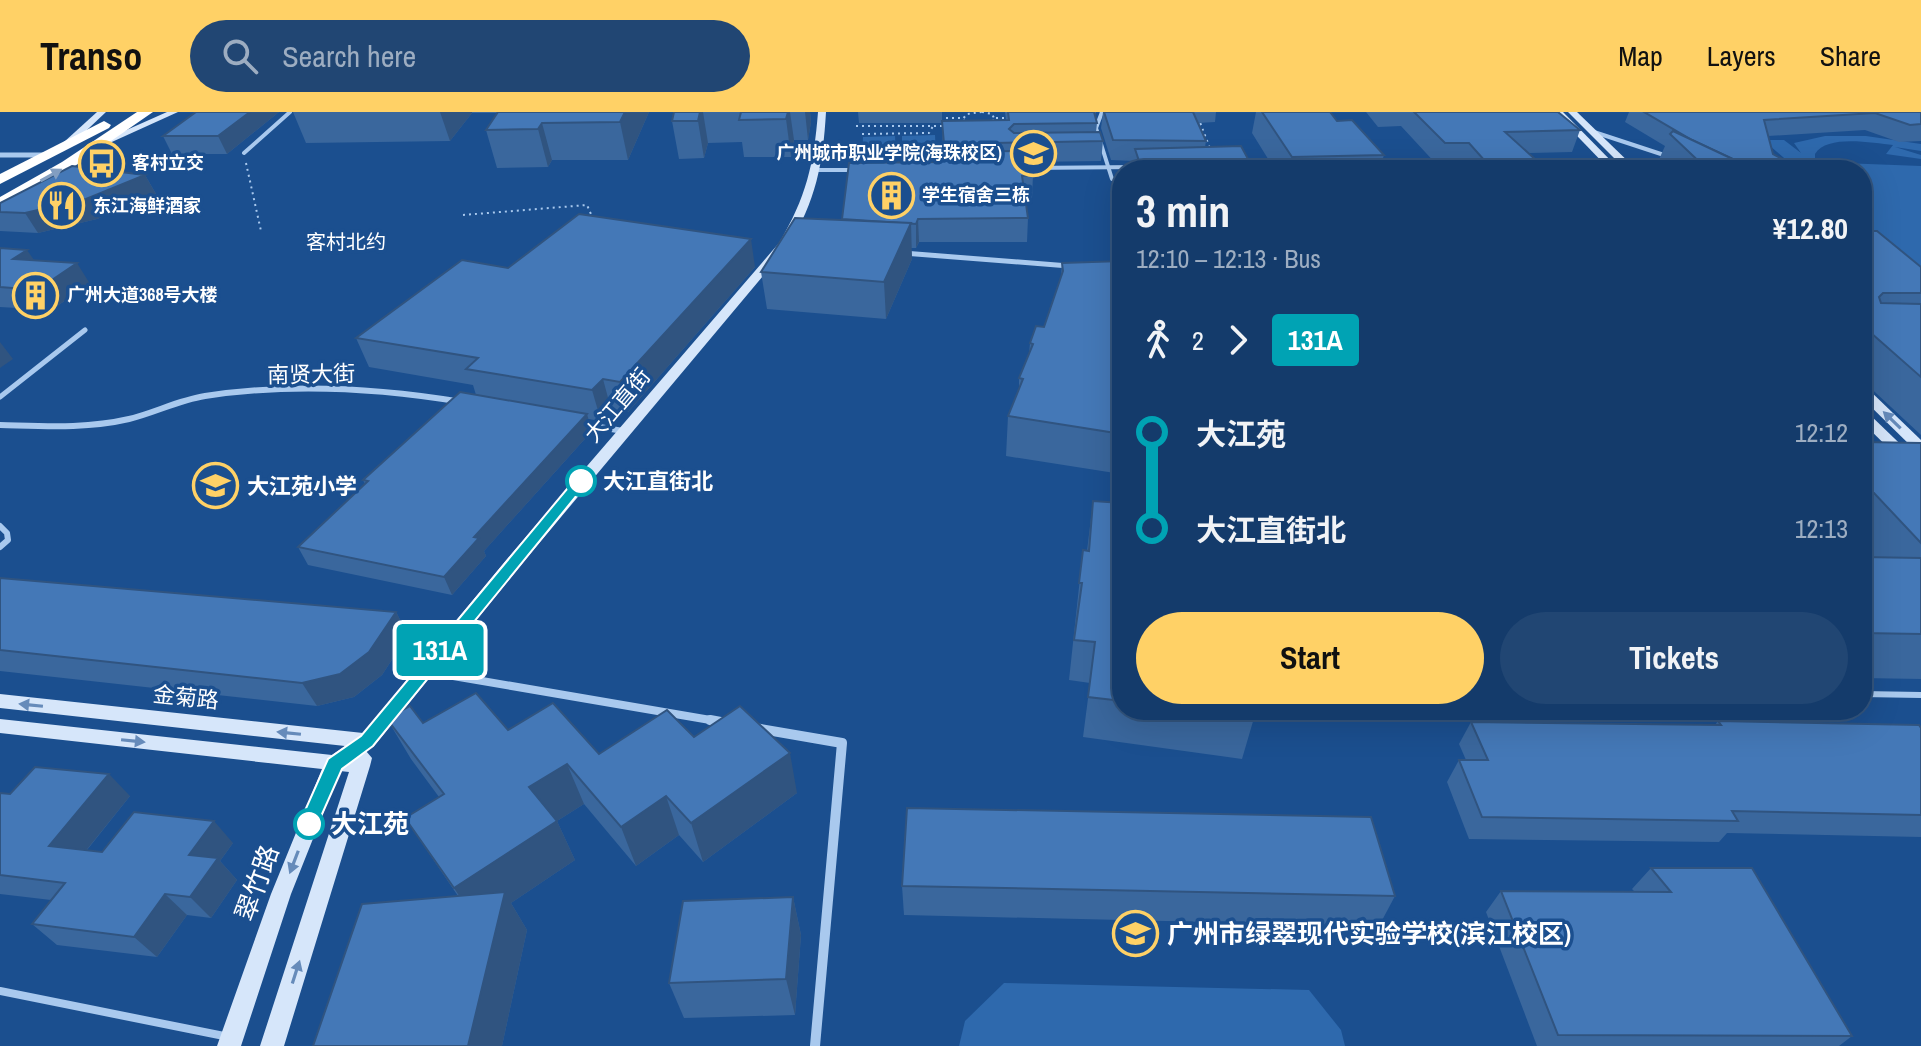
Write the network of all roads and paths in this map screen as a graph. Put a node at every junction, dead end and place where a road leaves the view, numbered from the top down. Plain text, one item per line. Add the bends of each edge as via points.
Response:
1 (102, 112) edge
2 (116, 112) edge
3 (128, 112) edge
4 (146, 112) edge
5 (161, 112) edge
6 (174, 112) edge
7 (290, 112) edge
8 (822, 112) edge
9 (982, 112) edge
10 (1102, 112) edge
11 (1196, 112) edge
12 (1558, 112) edge
13 (1572, 112) edge
14 (968, 113) edge
15 (940, 118) edge
16 (953, 118) junction
17 (962, 118) junction
18 (996, 118) junction
19 (1009, 118) edge
20 (856, 126) dead end
21 (933, 126) junction
22 (972, 129) edge
23 (985, 129) edge
24 (1591, 131) junction
25 (862, 134) dead end
26 (67, 144) junction
27 (100, 144) junction
28 (244, 153) joint
29 (0, 155) edge
30 (47, 155) junction
31 (1668, 157) dead end
32 (1215, 159) edge
33 (1605, 160) edge
34 (1621, 160) edge
35 (1108, 167) junction
36 (1112, 167) edge
37 (1015, 168) edge
38 (818, 170) junction
39 (858, 170) edge
40 (1112, 179) dead end
41 (0, 180) edge
42 (0, 203) edge
43 (463, 215) dead end
44 (596, 226) edge
45 (261, 231) dead end
46 (784, 244) junction
47 (799, 246) edge
48 (891, 252) edge
49 (1075, 266) edge
50 (85, 330) dead end
51 (0, 397) edge
52 (1872, 401) edge
53 (468, 403) edge
54 (576, 423) edge
55 (0, 425) edge
56 (1872, 427) edge
57 (623, 431) junction
58 (1921, 448) edge
59 (1921, 472) edge
60 (0, 526) edge
61 (0, 547) edge
62 (392, 626) edge
63 (455, 632) junction
64 (423, 671) junction
65 (1872, 694) edge
66 (1921, 695) edge
67 (0, 701) edge
68 (733, 724) edge
69 (0, 726) edge
70 (749, 727) edge
71 (367, 741) junction
72 (334, 764) junction
73 (361, 766) junction
74 (0, 991) edge
75 (231, 1042) edge
76 (272, 1046) edge
77 (815, 1046) edge

1 - 26 street
2 - 26 highway
3 - 26 highway
4 - 27 highway
5 - 27 highway
6 - 27 street
7 - 28 lane
8 - 38 street, 大江直街
9 - 14 path
9 - 18 path
10 - 35 lane via 1096,128
11 - 32 path
12 - 33 street
13 - 24 street
14 - 17 path
15 - 16 path
16 - 17 path
16 - 21 path via 946,127
17 - 18 path via 978,125
18 - 19 path
20 - 21 path
21 - 25 path via 929,133
22 - 23 path
24 - 31 lane
24 - 34 street
26 - 30 highway
42 -> 27 highway
28 - 45 path
29 - 30 street
30 - 41 highway
35 - 36 lane
35 - 37 lane
35 - 40 lane
38 - 39 lane
38 - 46 street, 大江直街 via 809,201
43 - 44 path via 587,205
46 - 47 street
46 - 57 street, 大江直街
48 - 49 street
50 - 51 lane
58 -> 52 street
53 - 55 street, 南贤大街 via 421,395 282,391 203,396 83,427
54 - 57 street
56 - 59 street via 1898,457
57 - 63 street, 大江直街
60 - 61 lane via 8,540
62 - 63 lane
63 - 64 street, 大江直街
64 - 68 street
64 - 71 street, 大江直街
65 - 66 lane
71 -> 67 street, 金菊路
69 -> 72 street
70 - 77 street via 842,743
71 - 72 street
71 - 73 street
72 - 73 street
72 -> 75 street, 翠竹路 via 281,894
76 -> 73 street
74 - 75 lane

